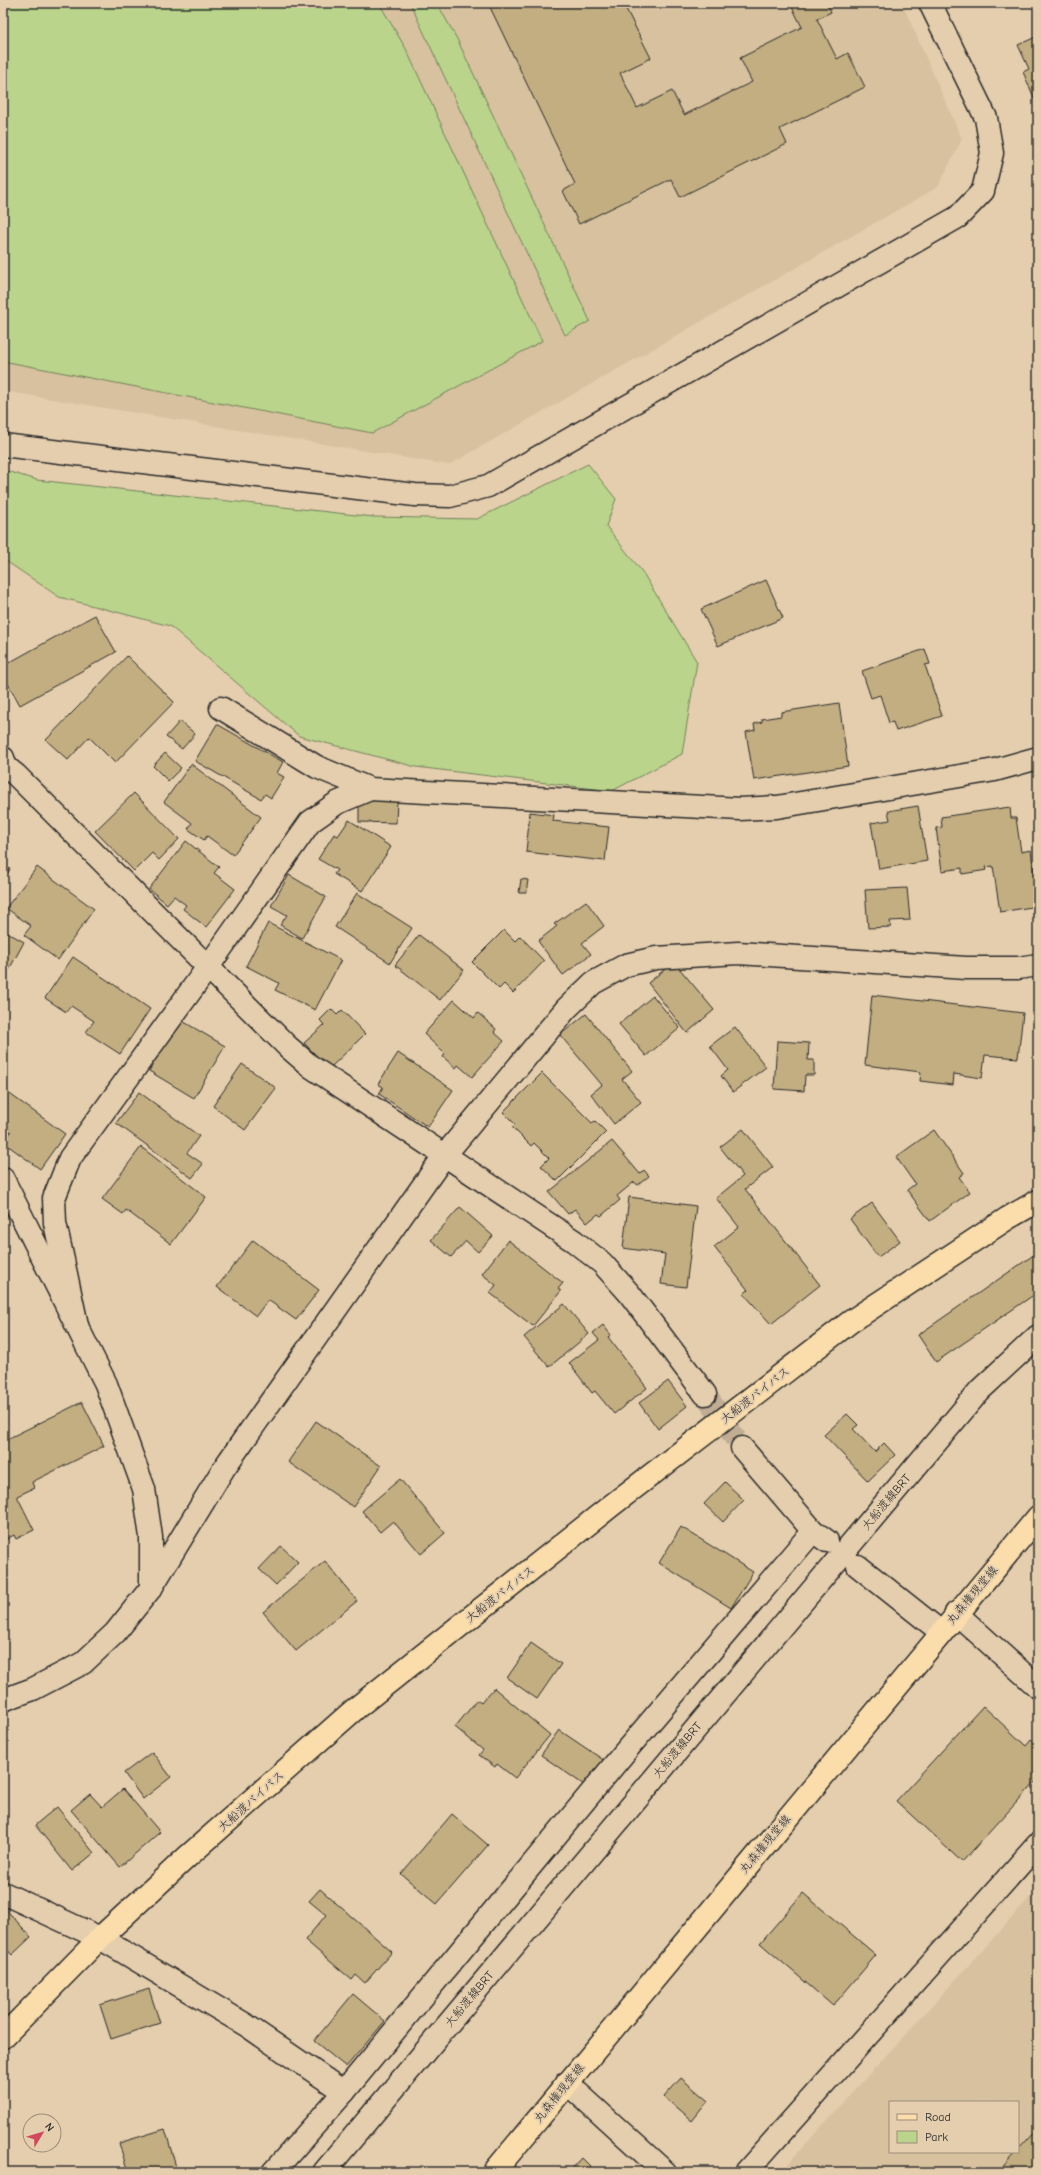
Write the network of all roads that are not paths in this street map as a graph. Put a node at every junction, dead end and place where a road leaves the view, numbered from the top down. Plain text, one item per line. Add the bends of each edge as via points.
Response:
1 (930, 3) edge
2 (3, 445) edge
3 (221, 708) dead end
4 (1038, 758) edge
5 (4, 764) edge
6 (370, 789) junction
7 (1038, 965) edge
8 (208, 967) junction
9 (444, 1156) junction
10 (3, 1179) edge
11 (1038, 1202) edge
12 (77, 1325) junction
13 (1038, 1336) edge
14 (705, 1394) tunnel mouth
15 (742, 1448) tunnel mouth
16 (1038, 1517) edge
17 (858, 1566) dead end
18 (151, 1588) junction
19 (956, 1613) junction
20 (941, 1632) junction
21 (1038, 1687) edge
22 (3, 1700) edge
23 (1038, 1844) edge
24 (3, 1894) edge
25 (100, 1938) junction
26 (3, 2037) edge
27 (567, 2083) junction
28 (344, 2092) junction
29 (273, 2172) edge
30 (324, 2172) edge
31 (494, 2172) edge
32 (665, 2172) edge
33 (746, 2172) edge

1 - 2 street via 986,118 992,153 983,191 958,217 488,486 450,496 415,495
3 - 6 street via 317,768
4 - 6 street via 996,770 777,807 747,808
5 - 8 street
6 - 8 street via 337,803 310,822
7 - 9 street via 1018,968 966,968 738,953 656,958 626,965 593,983 566,1009
8 - 9 street via 310,1066
8 - 12 street via 70,1158 54,1198 55,1223
9 - 14 street via 574,1241 602,1263 629,1293
9 - 18 street via 224,1468
10 - 12 street
11 - 25 main road, 大船渡バイパス via 1008,1218 850,1322 612,1505 355,1709 186,1858
12 - 18 street via 106,1384 144,1488 151,1537
13 - 30 street, 大船渡線BRT via 980,1390
15 - 28 street via 820,1536 629,1747
16 - 19 main road, 丸森権現堂線
17 - 20 street
18 - 22 street via 115,1633 83,1663 33,1689
19 - 20 main road, 丸森権現堂線
19 - 21 street
20 - 27 main road, 丸森権現堂線
23 - 33 street
24 - 25 street
25 - 26 main road, 大船渡バイパス
25 - 28 street via 246,2025
27 - 31 main road, 丸森権現堂線
27 - 32 street
28 - 29 street

